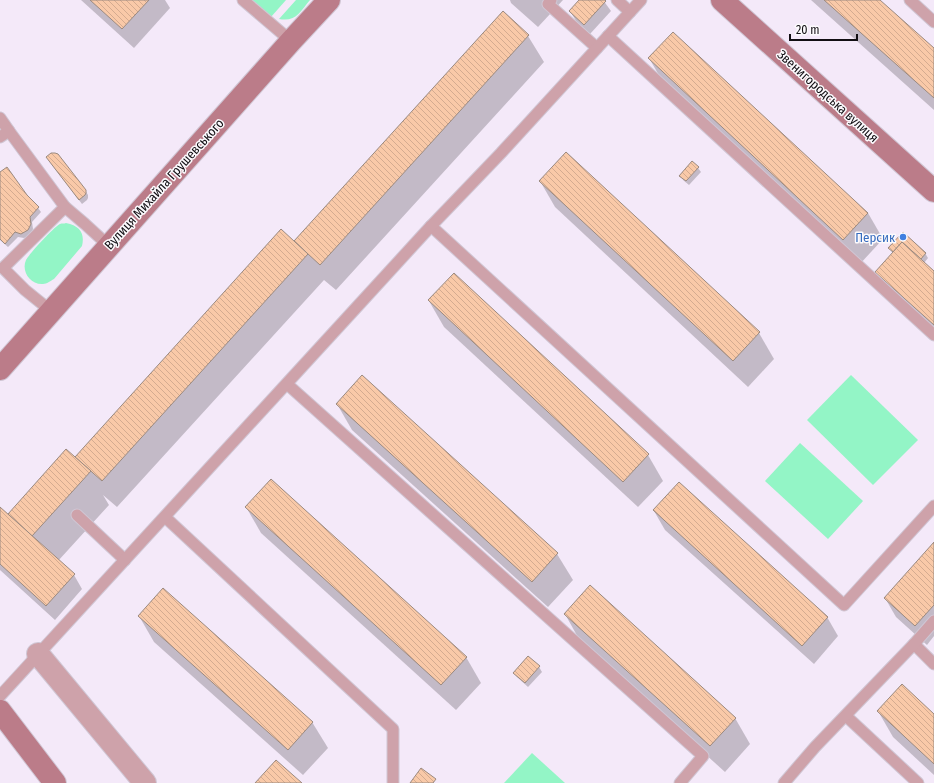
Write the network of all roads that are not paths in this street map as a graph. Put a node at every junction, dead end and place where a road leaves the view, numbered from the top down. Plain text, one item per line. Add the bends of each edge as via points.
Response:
1 (243, 0) edge
2 (329, 0) edge
3 (552, 0) edge
4 (617, 0) edge
5 (641, 0) edge
6 (722, 0) edge
7 (910, 0) edge
8 (630, 12) junction
9 (934, 22) edge
10 (608, 36) junction
11 (291, 41) junction
12 (596, 48) junction
13 (0, 118) edge
14 (4, 134) edge
15 (934, 191) edge
16 (65, 207) junction
17 (431, 226) junction
18 (109, 246) junction
19 (1, 266) edge
20 (51, 311) junction
21 (934, 335) edge
22 (0, 369) edge
23 (287, 384) junction
24 (934, 506) edge
25 (77, 515) dead end
26 (165, 516) junction
27 (125, 560) junction
28 (934, 621) edge
29 (914, 644) junction
30 (38, 654) junction
31 (934, 664) edge
32 (0, 696) edge
33 (0, 711) edge
34 (846, 716) junction
35 (55, 783) edge
36 (145, 783) edge
37 (393, 783) edge
38 (680, 783) edge
39 (784, 783) edge
40 (918, 783) edge

1 - 11 lane
2 - 11 street, Вулиця Михайла Грушевського
3 - 12 lane via 548,4
4 - 8 lane
5 - 8 lane
6 - 15 street, Звенигородська вулиця
7 - 9 lane
8 - 10 lane
10 - 12 lane
10 - 21 lane
11 - 18 street, Вулиця Михайла Грушевського
12 - 17 lane
13 - 14 lane
14 - 16 lane
16 - 18 lane
16 - 19 lane
17 - 23 lane
17 - 24 lane via 844,605
18 - 20 street, Вулиця Михайла Грушевського
19 - 20 lane
20 - 22 street, Вулиця Михайла Грушевського
23 - 26 lane
23 - 38 lane via 703,756
25 - 27 lane
26 - 27 lane
26 - 37 lane via 393,729
27 - 30 lane
28 - 29 lane
29 - 31 lane
29 - 34 lane
30 - 32 lane
30 - 36 street
33 - 35 street
34 - 39 lane
34 - 40 lane

